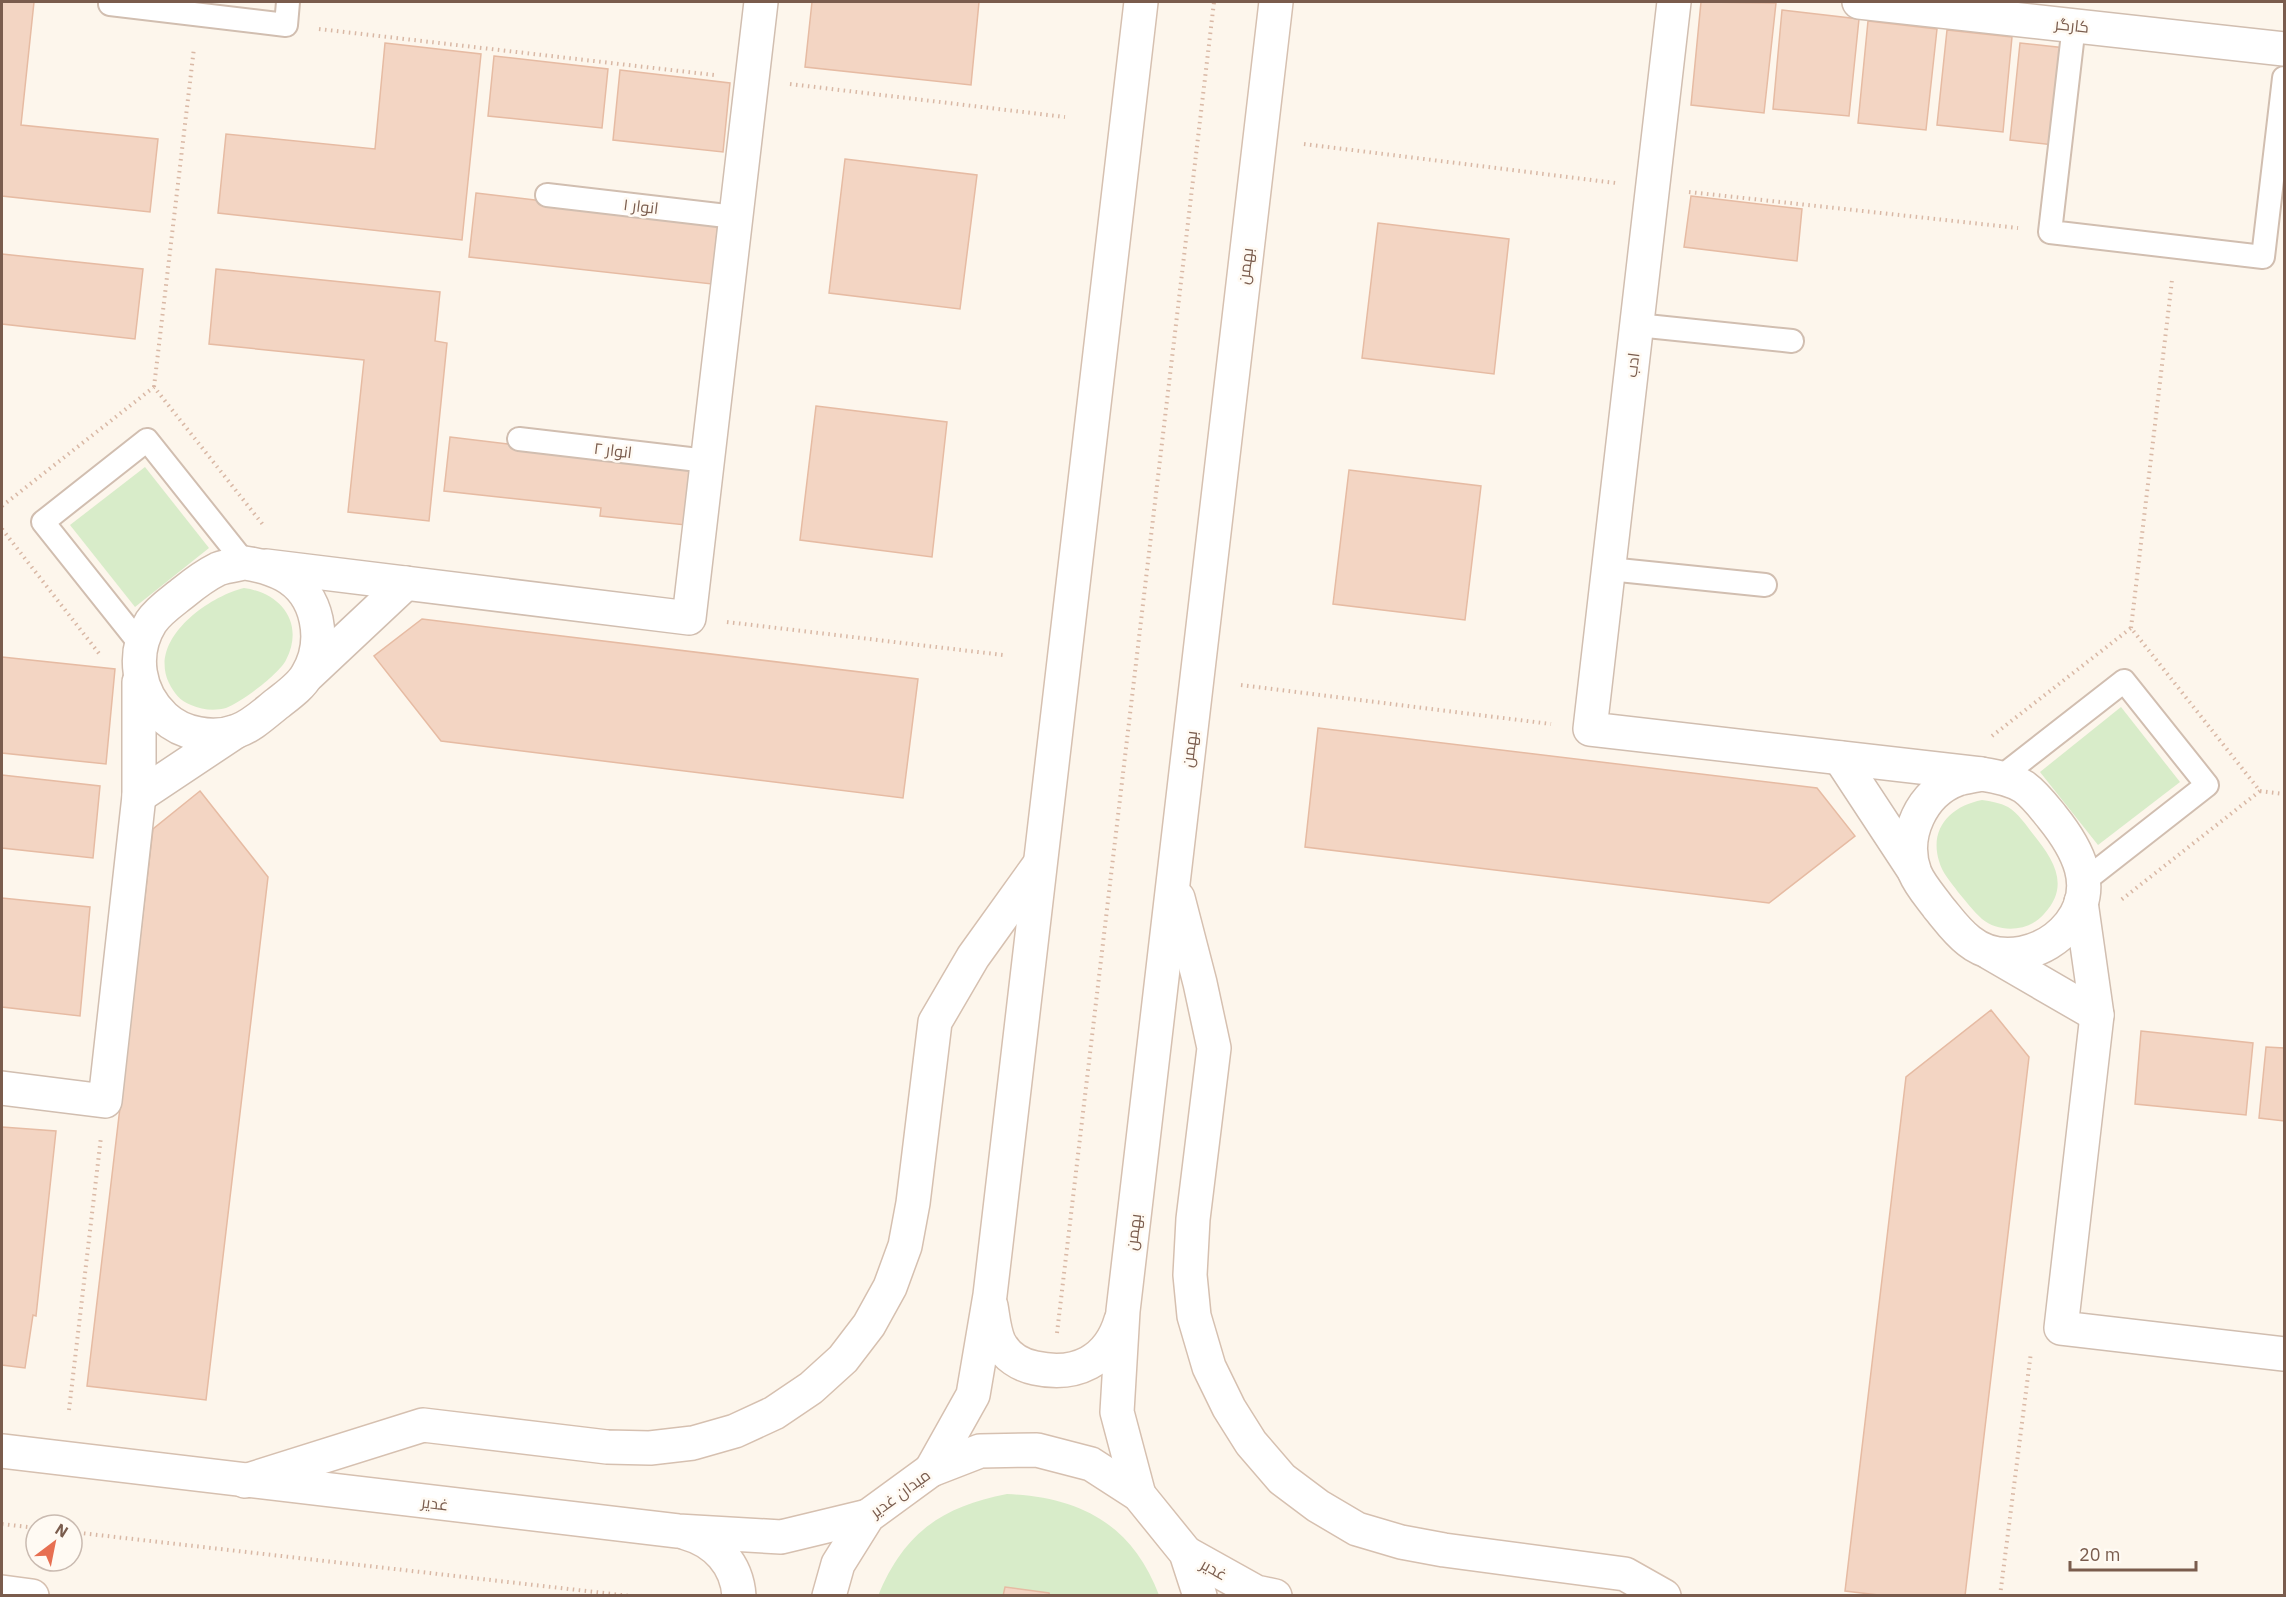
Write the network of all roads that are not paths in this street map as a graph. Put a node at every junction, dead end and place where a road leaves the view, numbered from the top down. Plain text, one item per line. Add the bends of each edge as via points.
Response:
1 (111, 2) edge
2 (288, 2) edge
3 (761, 2) edge
4 (1142, 2) edge
5 (1276, 2) edge
6 (1674, 2) edge
7 (1859, 2) edge
8 (2074, 25) junction
9 (2284, 49) edge
10 (2284, 78) edge
11 (547, 195) dead end
12 (735, 218) junction
13 (1637, 325) junction
14 (1792, 341) dead end
15 (519, 439) dead end
16 (707, 461) junction
17 (255, 565) junction
18 (1609, 569) junction
19 (406, 583) junction
20 (1765, 585) dead end
21 (140, 655) junction
22 (307, 676) junction
23 (237, 731) junction
24 (1840, 758) junction
25 (1991, 776) junction
26 (139, 796) junction
27 (1041, 864) junction
28 (1915, 872) junction
29 (1173, 879) junction
30 (2082, 892) junction
31 (1971, 942) junction
32 (2097, 1015) junction
33 (2, 1088) edge
34 (990, 1295) junction
35 (1123, 1311) junction
36 (2284, 1354) edge
37 (2, 1451) edge
38 (931, 1470) junction
39 (245, 1481) junction
40 (1139, 1495) junction
41 (868, 1516) junction
42 (678, 1531) junction
43 (1186, 1553) junction
44 (2, 1592) edge
45 (32, 1596) edge
46 (738, 1596) edge
47 (829, 1596) edge
48 (1200, 1596) edge
49 (1275, 1596) edge
50 (1664, 1596) edge

1 - 2 lane via 286,25
3 - 12 main road
4 - 27 main road
5 - 29 main road, بهمن
6 - 13 main road, ادب
7 - 8 main road, کارگر
8 - 9 main road, کارگر
8 - 10 lane via 2050,232 2263,257
11 - 12 lane, انوار ۱
12 - 16 main road
13 - 14 lane
13 - 18 main road, ادب
15 - 16 lane, انوار ۲
16 - 19 main road via 689,618
17 - 19 main road
17 - 21 main road via 220,568 172,601 151,622
17 - 21 lane via 147,440 43,522
17 - 22 main road via 286,576 303,591 314,611 319,633 316,656
18 - 20 lane
18 - 24 main road, ادب via 1590,729
19 - 22 main road
21 - 23 main road via 143,688 154,708 170,723 191,733 214,736
21 - 26 main road
22 - 23 main road
23 - 26 main road
24 - 25 main road
24 - 28 main road
25 - 28 main road via 1958,779 1938,790 1923,807 1913,827 1911,850
25 - 30 main road via 2024,787 2062,829 2079,857
25 - 30 lane via 2124,681 2207,785
26 - 33 main road via 105,1101
27 - 34 main road
27 - 39 main road via 974,957 935,1022 905,1246 890,1287 869,1325 843,1359 811,1388 755,1422 693,1443 650,1448 606,1447 423,1425
28 - 31 main road via 1955,928
29 - 35 main road, بهمن
29 - 50 main road via 1214,1048 1193,1219 1190,1275 1194,1316 1209,1367 1251,1443 1282,1479 1357,1529 1434,1548 1625,1575
30 - 31 main road via 2071,922 2056,939 2036,950 2014,955 1991,952
30 - 32 main road
31 - 32 main road
32 - 36 main road via 2061,1328
34 - 35 main road via 999,1342 1010,1356 1026,1366 1053,1372 1088,1364 1105,1350 1117,1332
34 - 38 main road via 973,1395
35 - 40 main road, بهمن via 1117,1412
37 - 39 main road, غدیر
38 - 40 main road, میدان غدیر via 980,1451 1037,1450 1091,1464
38 - 41 main road, میدان غدیر
39 - 42 main road, غدیر
40 - 43 main road, میدان غدیر
41 - 42 main road, غدیر via 781,1537
41 - 47 main road, میدان غدیر via 838,1564
42 - 46 main road via 699,1537 717,1549 730,1566
43 - 48 main road, میدان غدیر
43 - 49 main road, غدیر via 1256,1592
44 - 45 main road

